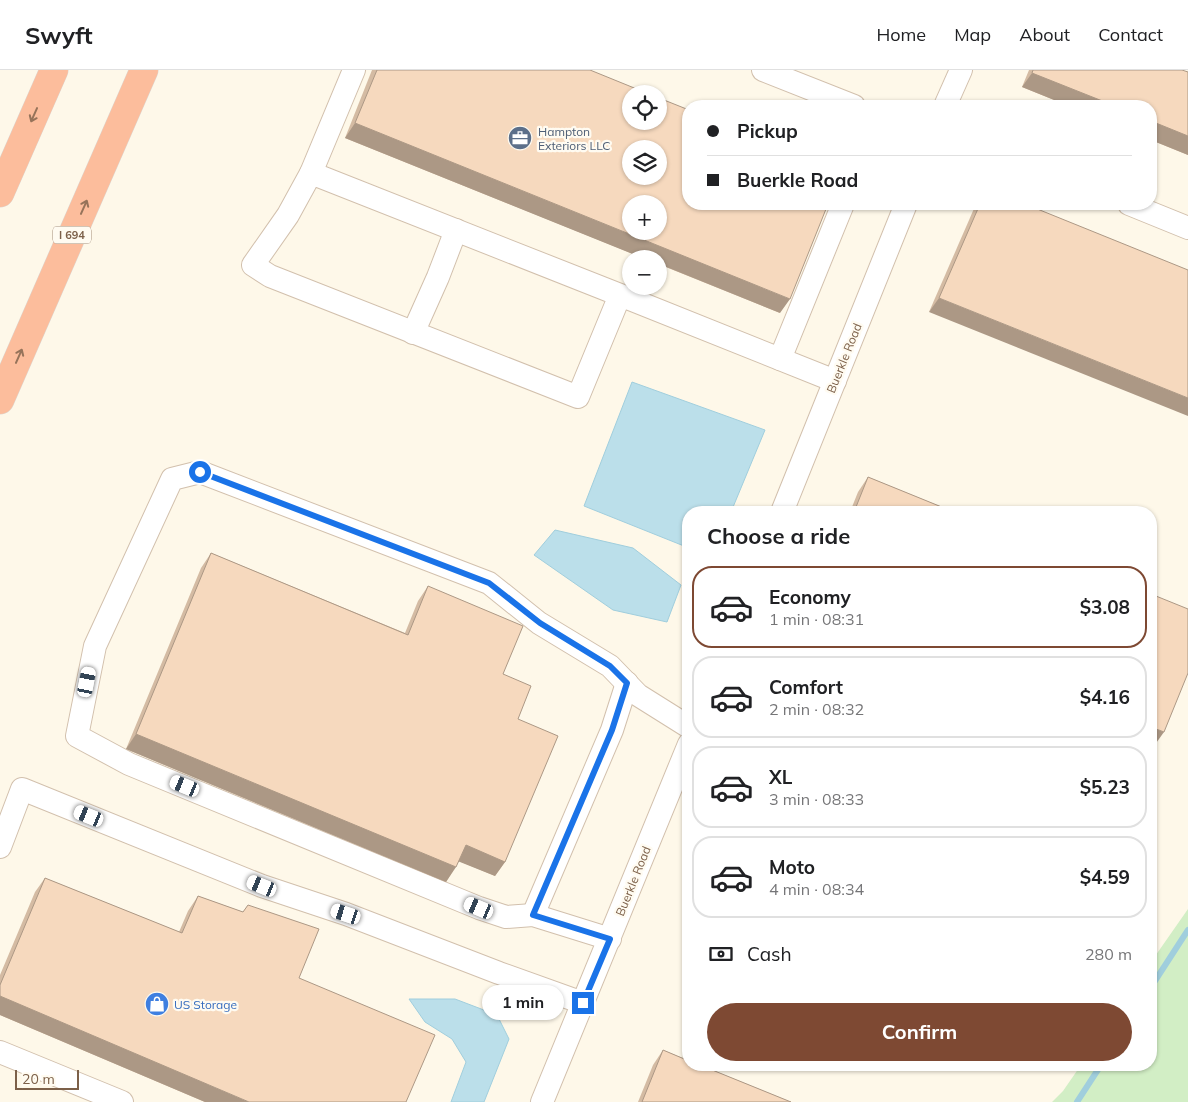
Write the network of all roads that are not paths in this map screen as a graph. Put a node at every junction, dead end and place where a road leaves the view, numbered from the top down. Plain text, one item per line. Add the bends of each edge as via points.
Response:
1 (54, 70) edge
2 (144, 70) edge
3 (354, 70) edge
4 (763, 70) edge
5 (961, 70) edge
6 (839, 100) edge
7 (948, 100) edge
8 (311, 173) junction
9 (0, 193) edge
10 (841, 210) edge
11 (904, 210) edge
12 (1144, 210) edge
13 (1188, 228) edge
14 (456, 230) junction
15 (620, 295) junction
16 (413, 333) junction
17 (780, 360) junction
18 (835, 381) junction
19 (0, 400) edge
20 (784, 506) edge
21 (627, 683) junction
22 (682, 723) edge
23 (682, 761) edge
24 (0, 847) edge
25 (533, 915) junction
26 (610, 939) junction
27 (583, 1003) junction
28 (0, 1052) edge
29 (122, 1102) edge
30 (542, 1102) edge

1 -> 9 highway
19 -> 2 highway, I 694
3 - 8 street
4 - 6 street
5 - 7 street
8 - 14 street
8 - 16 street via 288,215 253,264 270,276
10 - 17 street
11 - 18 street, Buerkle Road
12 - 13 street
14 - 15 street
14 - 16 street
15 - 16 street via 578,398
15 - 17 street
17 - 18 street
18 - 20 street, Buerkle Road
21 - 22 street via 638,695
21 - 25 street via 612,730
21 - 25 street via 610,666 540,623 489,583 200,472 172,479 94,646 77,736 129,764 479,908 506,917
23 - 26 street, Buerkle Road
24 - 27 street via 22,789 262,886
25 - 26 street
26 - 27 street, Buerkle Road
27 - 30 street, Buerkle Road
28 - 29 street

